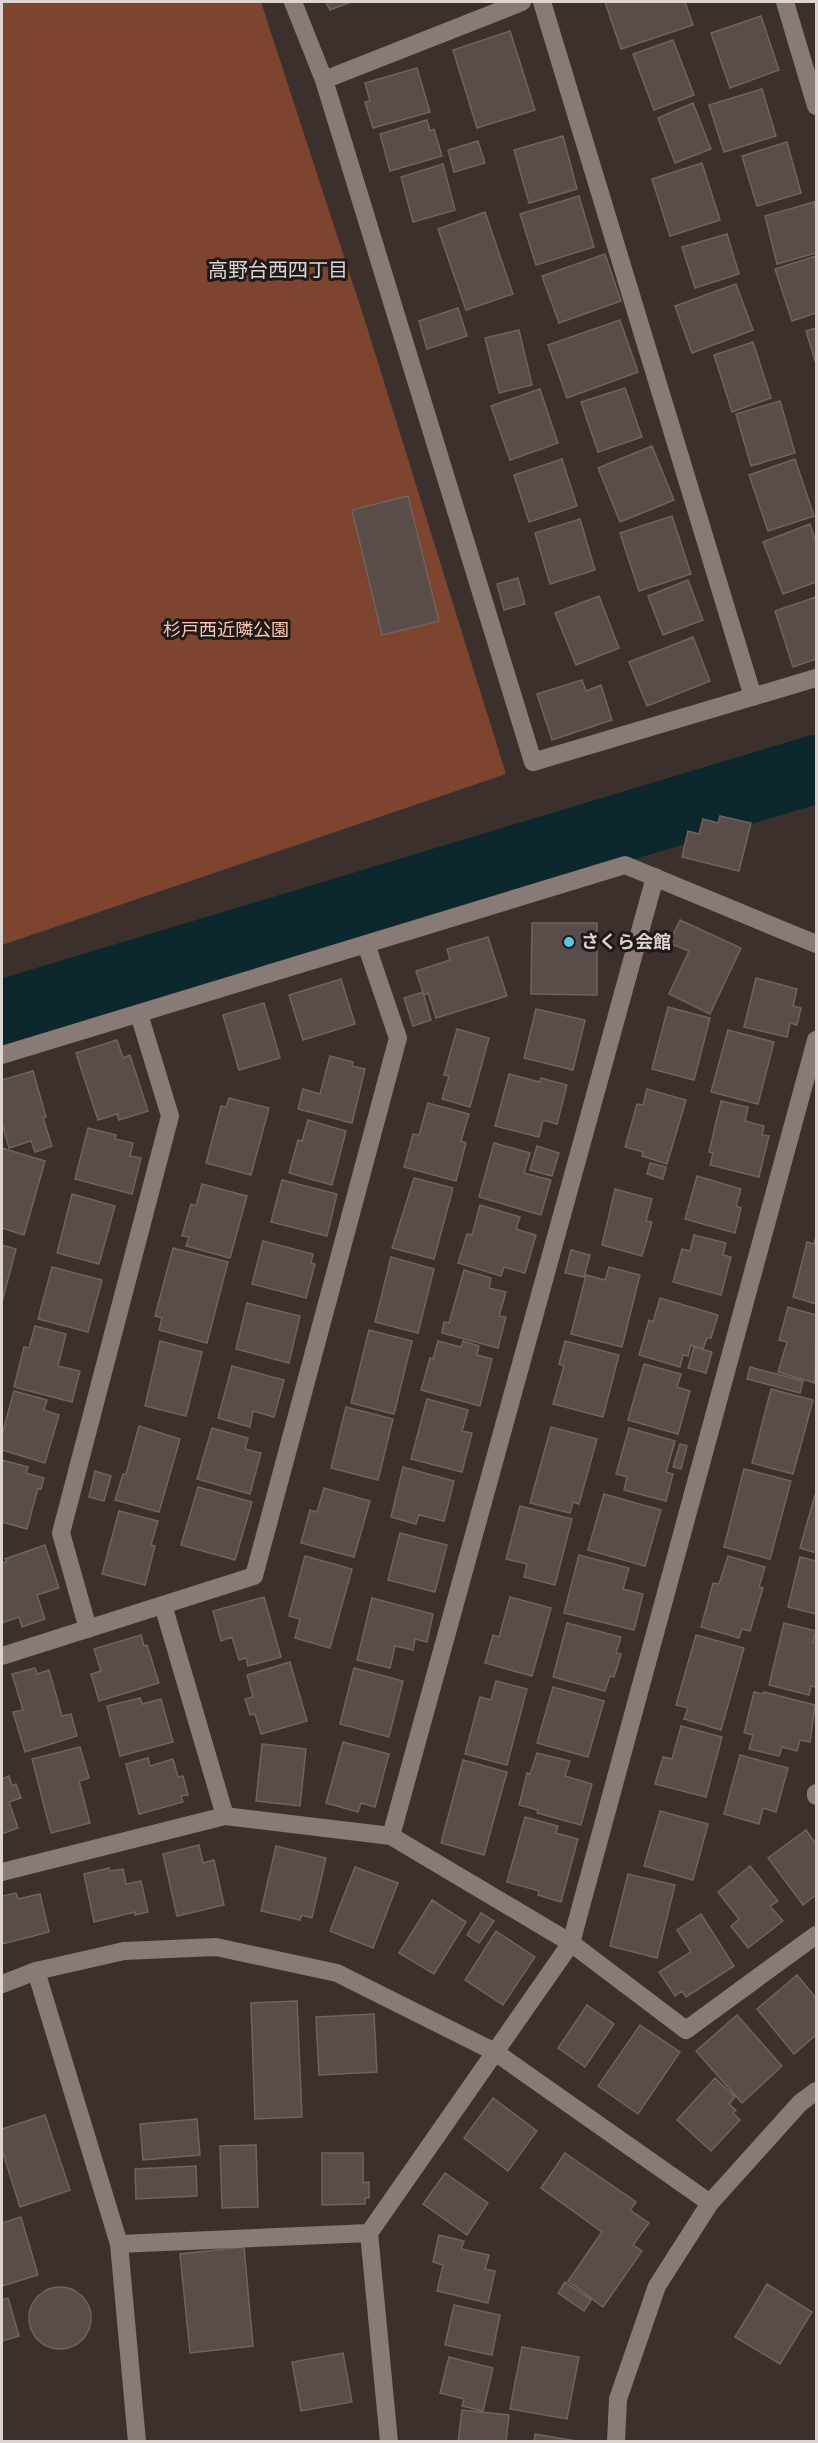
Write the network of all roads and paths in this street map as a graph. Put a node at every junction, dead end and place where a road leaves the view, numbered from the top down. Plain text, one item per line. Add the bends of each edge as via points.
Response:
1 (293, 2) edge
2 (522, 2) edge
3 (542, 2) edge
4 (785, 2) edge
5 (324, 80) junction
6 (816, 106) edge
7 (816, 678) edge
8 (753, 697) junction
9 (655, 877) junction
10 (366, 944) junction
11 (816, 944) edge
12 (139, 1014) junction
13 (816, 1041) edge
14 (2, 1055) edge
15 (163, 1605) junction
16 (88, 1629) junction
17 (2, 1656) edge
18 (225, 1816) junction
19 (391, 1836) junction
20 (2, 1872) edge
21 (816, 1935) edge
22 (571, 1943) junction
23 (36, 1971) junction
24 (2, 1984) edge
25 (495, 2052) junction
26 (816, 2091) edge
27 (710, 2203) junction
28 (369, 2234) junction
29 (119, 2244) junction
30 (137, 2442) edge
31 (389, 2442) edge
32 (616, 2442) edge

1 - 5 street
2 - 5 street
3 - 8 street
4 - 6 street
5 - 8 street via 533,762
7 - 8 street
9 - 10 street via 625,865
9 - 11 street
9 - 19 street
10 - 12 street
10 - 15 street via 398,1038 254,1576
12 - 14 street
12 - 16 street via 170,1116 61,1533
13 - 22 street
15 - 16 street
15 - 18 street
16 - 17 street
18 - 19 street
18 - 20 street
19 - 22 street
21 - 22 street via 686,2030
22 - 25 street
23 - 24 street
23 - 25 street via 124,1951 216,1947 337,1973
23 - 29 street
25 - 27 street
25 - 28 street
26 - 27 street via 800,2103
27 - 32 street via 657,2286 618,2399
28 - 29 street
28 - 31 street
29 - 30 street

